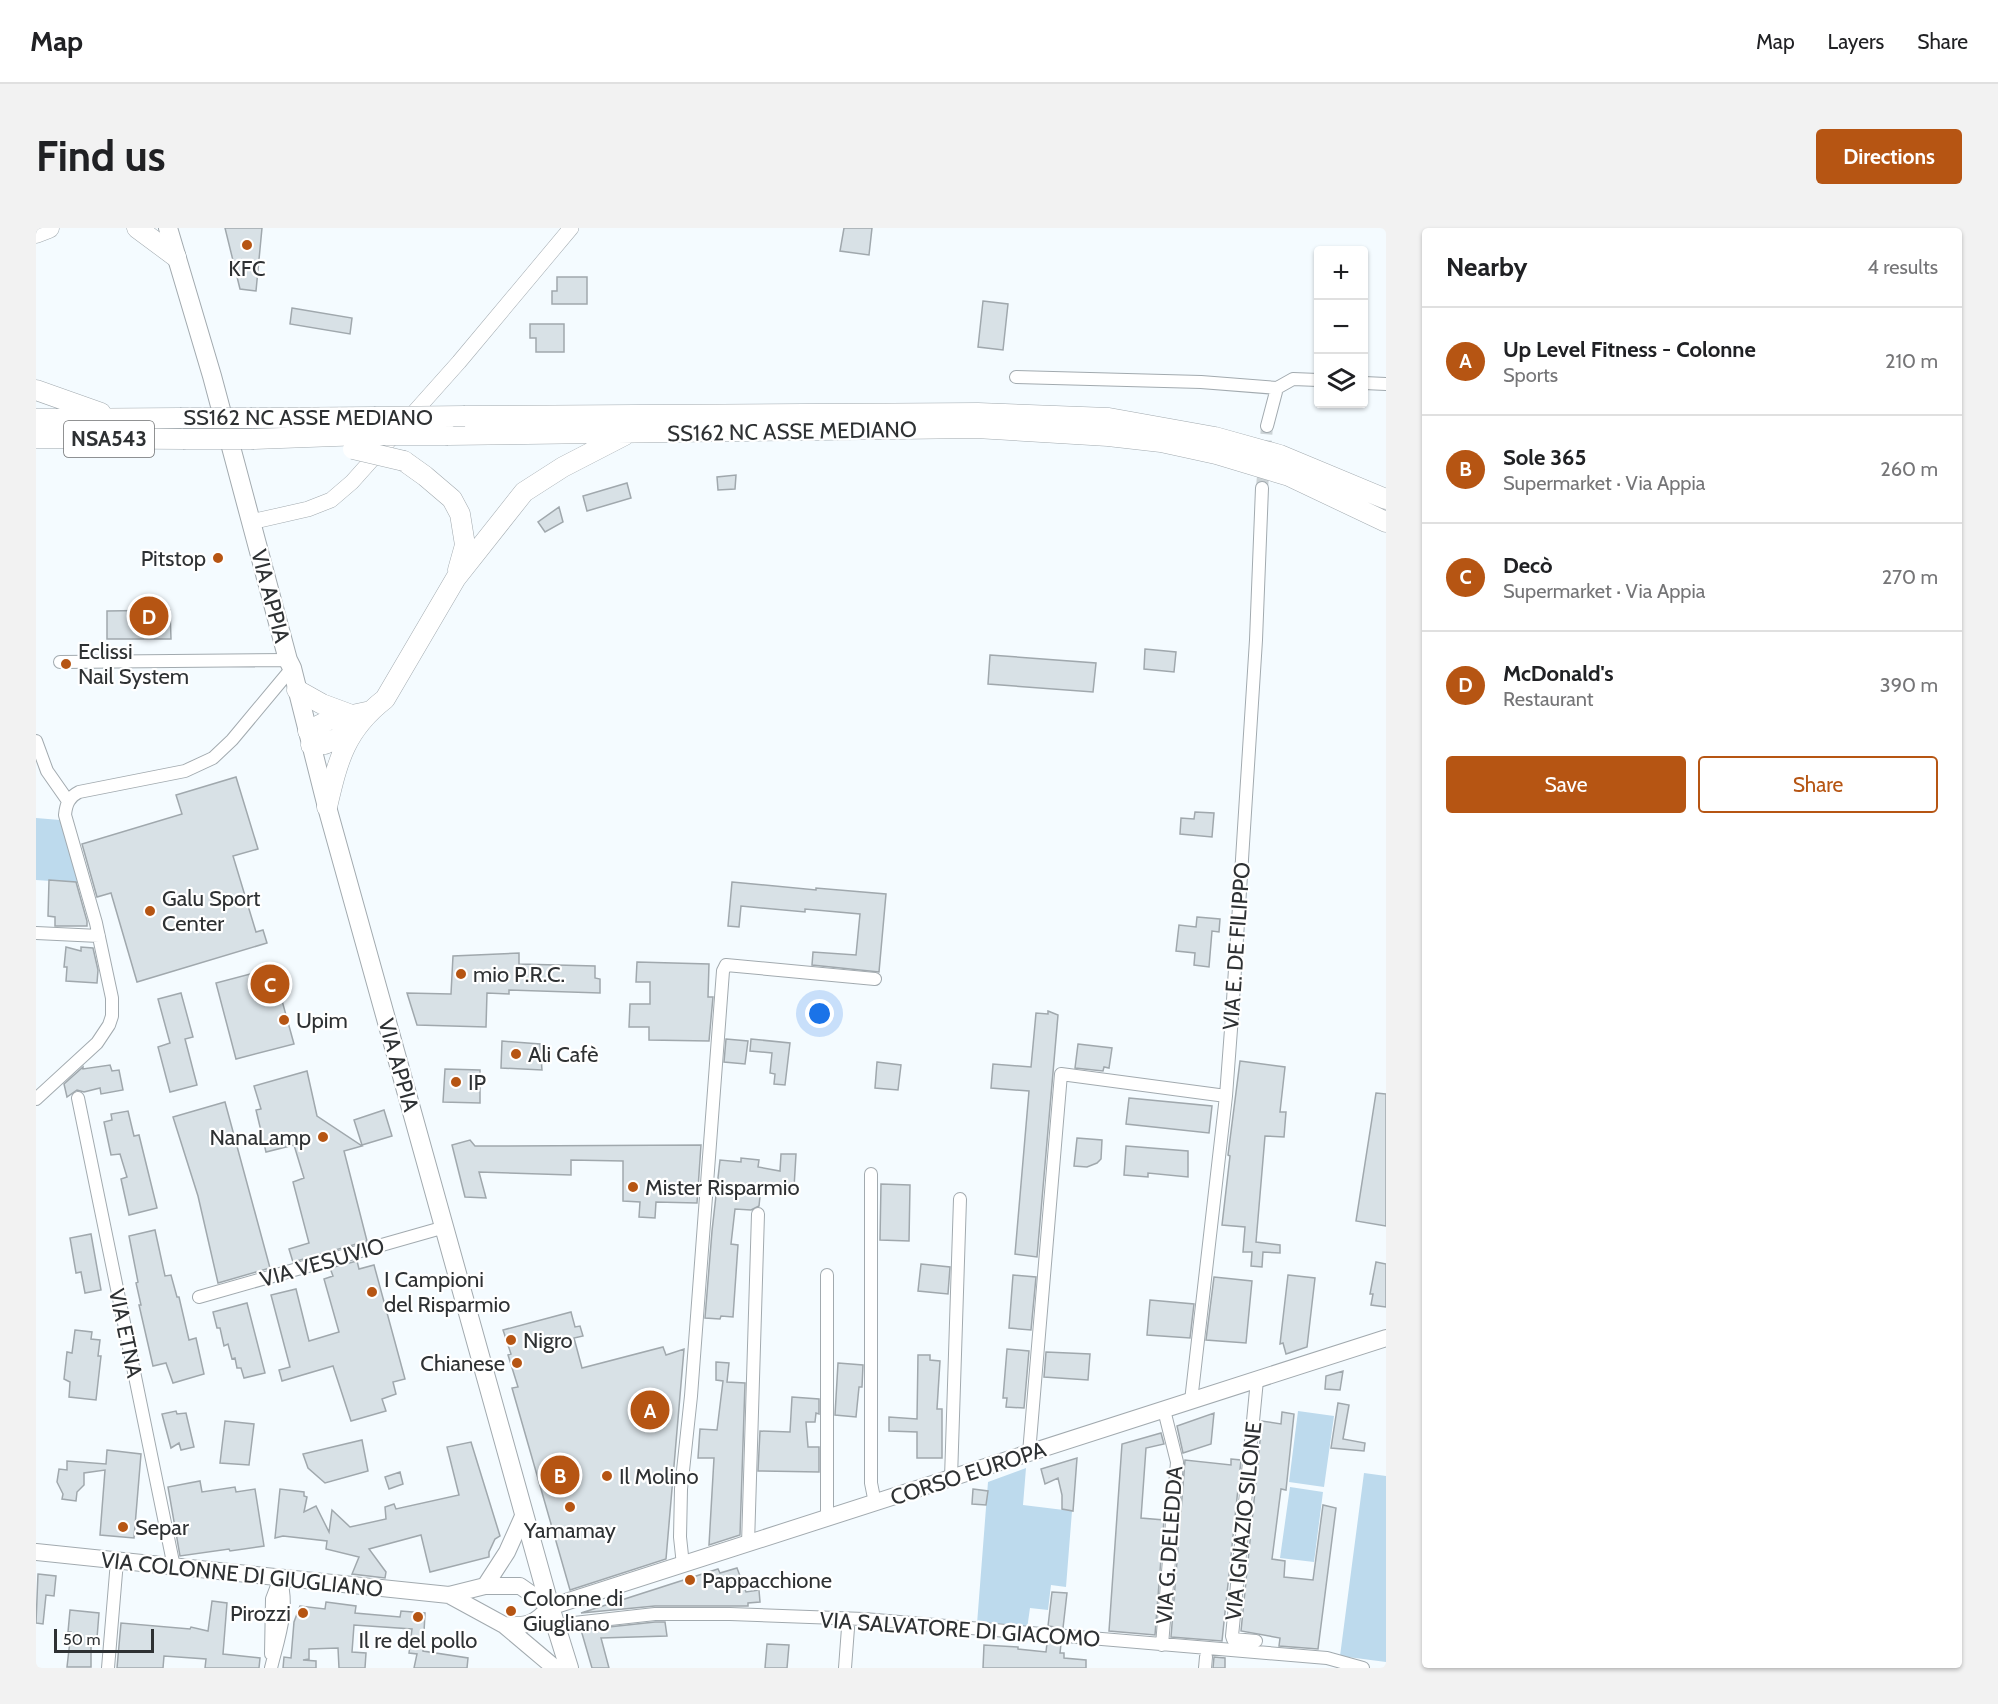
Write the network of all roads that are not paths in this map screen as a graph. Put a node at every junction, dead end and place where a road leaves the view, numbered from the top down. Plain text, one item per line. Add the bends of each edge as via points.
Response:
1 (50, 228) edge
2 (137, 228) edge
3 (168, 228) edge
4 (571, 228) edge
5 (36, 233) edge
6 (176, 257) junction
7 (1016, 377) dead end
8 (1314, 380) edge
9 (1368, 382) edge
10 (1386, 384) edge
11 (1277, 388) junction
12 (36, 390) edge
13 (115, 418) junction
14 (36, 419) edge
15 (1267, 426) tunnel mouth
16 (630, 432) junction
17 (36, 438) edge
18 (358, 442) junction
19 (1262, 488) tunnel mouth
20 (1386, 499) edge
21 (251, 522) junction
22 (1386, 522) edge
23 (456, 578) junction
24 (60, 663) dead end
25 (290, 664) junction
26 (297, 690) junction
27 (351, 723) junction
28 (310, 738) junction
29 (36, 741) edge
30 (68, 801) junction
31 (327, 807) junction
32 (36, 933) edge
33 (99, 936) junction
34 (875, 979) dead end
35 (1226, 1096) junction
36 (78, 1098) dead end
37 (36, 1099) edge
38 (871, 1174) dead end
39 (960, 1199) dead end
40 (758, 1214) dead end
41 (445, 1227) junction
42 (827, 1275) dead end
43 (199, 1297) dead end
44 (1386, 1338) edge
45 (1257, 1380) junction
46 (1191, 1401) junction
47 (1164, 1410) junction
48 (1029, 1453) junction
49 (951, 1478) junction
50 (875, 1503) junction
51 (524, 1514) junction
52 (827, 1518) junction
53 (748, 1544) junction
54 (36, 1552) edge
55 (117, 1561) junction
56 (683, 1565) junction
57 (174, 1567) junction
58 (280, 1578) junction
59 (485, 1586) junction
60 (449, 1595) junction
61 (553, 1616) junction
62 (504, 1625) junction
63 (848, 1628) dead end
64 (1257, 1641) dead end
65 (1162, 1645) junction
66 (1341, 1666) edge
67 (108, 1668) edge
68 (271, 1668) edge
69 (555, 1668) edge
70 (569, 1668) edge
71 (844, 1668) edge
72 (1363, 1668) edge

1 - 5 highway
2 - 6 highway
3 - 6 main road, VIA APPIA
4 - 21 street via 352,482 331,500
6 - 21 main road, VIA APPIA
7 - 11 street
8 - 11 street via 1293,379
9 - 10 street
11 - 15 street
12 - 13 highway
13 - 14 highway, NSA543
13 - 20 highway, SS162 NC ASSE MEDIANO, bridge via 978,413 1109,418 1215,437 1280,455
16 - 18 highway, SS162 NC ASSE MEDIANO, bridge via 448,435
16 - 22 highway, SS162 NC ASSE MEDIANO via 976,428 1161,442 1289,476
16 - 23 highway via 524,492
17 - 18 highway, SS162 NC ASSE MEDIANO / NSA543, bridge
18 - 23 highway, bridge via 404,462 452,499 460,514 465,545
19 - 35 street, VIA E. DE FILIPPO
21 - 25 main road, VIA APPIA
23 - 27 highway via 385,699
24 - 25 street
25 - 26 main road, VIA APPIA
25 - 30 street via 232,740 213,758 186,771 79,792
26 - 27 highway
26 - 28 main road, VIA APPIA
27 - 28 highway via 325,744
27 - 31 highway
28 - 31 main road, VIA APPIA
29 - 30 street via 48,771
30 - 33 street via 65,815
31 - 41 main road, VIA APPIA
32 - 33 street
33 - 37 street via 112,998 109,1024 97,1043
34 - 56 street via 726,965 723,970 681,1489
35 - 46 street, VIA E. DE FILIPPO
35 - 48 street via 1061,1074
36 - 57 street, VIA ETNA
38 - 50 street via 871,1484
39 - 49 street
40 - 53 street
41 - 43 street, VIA VESUVIO
41 - 51 main road, VIA APPIA
42 - 52 street
44 - 45 main road, CORSO EUROPA
45 - 46 main road, CORSO EUROPA
45 - 64 street, VIA IGNAZIO SILONE via 1232,1636
46 - 47 main road, CORSO EUROPA
47 - 48 main road, CORSO EUROPA
47 - 65 street, VIA G. DELEDDA via 1177,1462
48 - 49 main road, CORSO EUROPA
49 - 50 main road, CORSO EUROPA
50 - 52 main road, CORSO EUROPA
51 - 59 main road via 507,1552
51 - 61 main road, VIA APPIA
52 - 53 main road, CORSO EUROPA
53 - 56 main road, CORSO EUROPA
54 - 55 main road, VIA COLONNE DI GIUGLIANO
55 - 57 main road, VIA COLONNE DI GIUGLIANO
55 - 67 street
56 - 61 main road, CORSO EUROPA
57 - 58 main road, VIA COLONNE DI GIUGLIANO
58 - 60 main road, VIA COLONNE DI GIUGLIANO
58 - 68 street via 271,1611
59 - 60 main road, VIA COLONNE DI GIUGLIANO
59 - 61 main road, VIA COLONNE DI GIUGLIANO via 520,1586
60 - 62 main road, VIA COLONNE DI GIUGLIANO
61 - 62 main road via 522,1626
61 - 65 street, VIA SALVATORE DI GIACOMO via 864,1619
61 - 70 main road, VIA APPIA
62 - 69 main road, VIA COLONNE DI GIUGLIANO
63 - 71 street
65 - 66 street, VIA SALVATORE DI GIACOMO via 1326,1658
66 - 72 street, VIA SALVATORE DI GIACOMO

